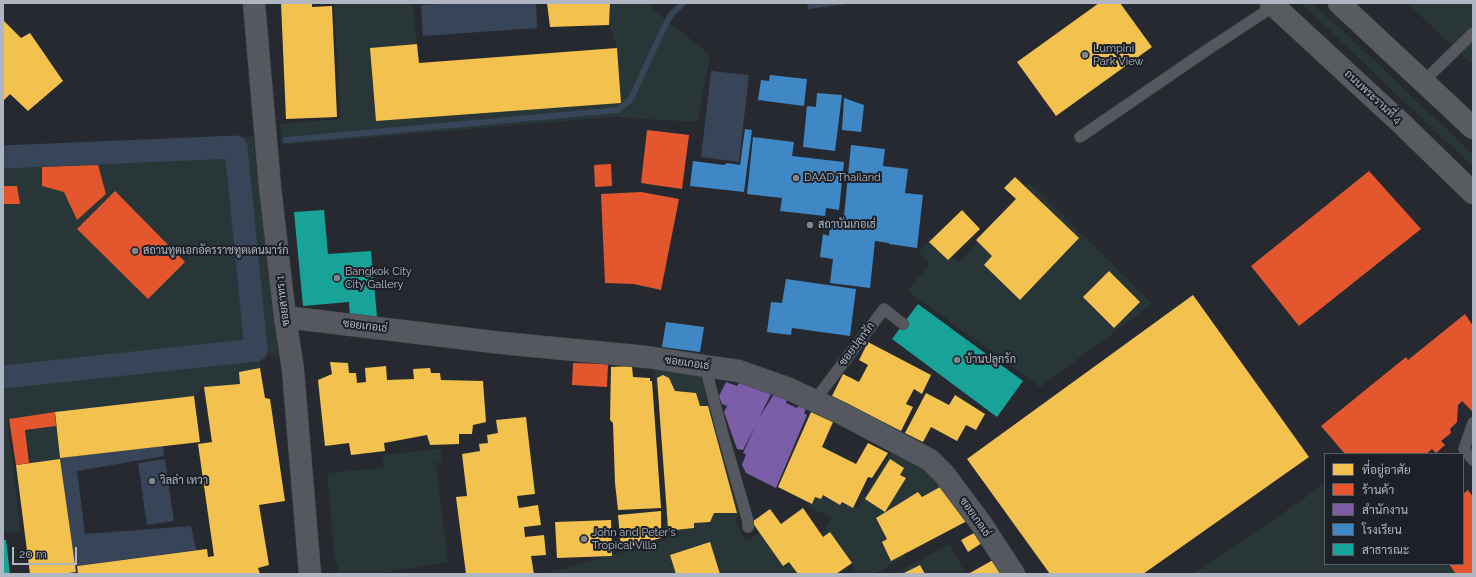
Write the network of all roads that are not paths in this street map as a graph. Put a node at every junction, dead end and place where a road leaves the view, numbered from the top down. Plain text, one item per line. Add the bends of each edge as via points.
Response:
1 (254, 3) edge
2 (1339, 3) edge
3 (1273, 4) edge
4 (1473, 33) edge
5 (1423, 82) junction
6 (1473, 128) edge
7 (1080, 137) dead end
8 (1473, 192) edge
9 (285, 317) junction
10 (903, 324) dead end
11 (705, 366) junction
12 (815, 400) junction
13 (1473, 423) edge
14 (1473, 460) edge
15 (748, 527) dead end
16 (310, 574) edge
17 (1014, 574) edge

1 - 9 street, ซอยสาทร 1 via 270,187
2 - 5 main road
3 - 7 lane
3 - 8 main road, ถนนพระรามที่ 4
4 - 5 lane
5 - 6 main road
9 - 11 street, ซอยเกอเธ่ via 502,343 647,357
9 - 16 street, ซอยสาทร 1
10 - 12 lane, ซอยปลูกรัก via 884,309
11 - 12 street, ซอยเกอเธ่ via 739,371
11 - 15 lane
12 - 17 street, ซอยเกอเธ่ via 930,460 944,474 980,522
13 - 14 lane via 1464,449

